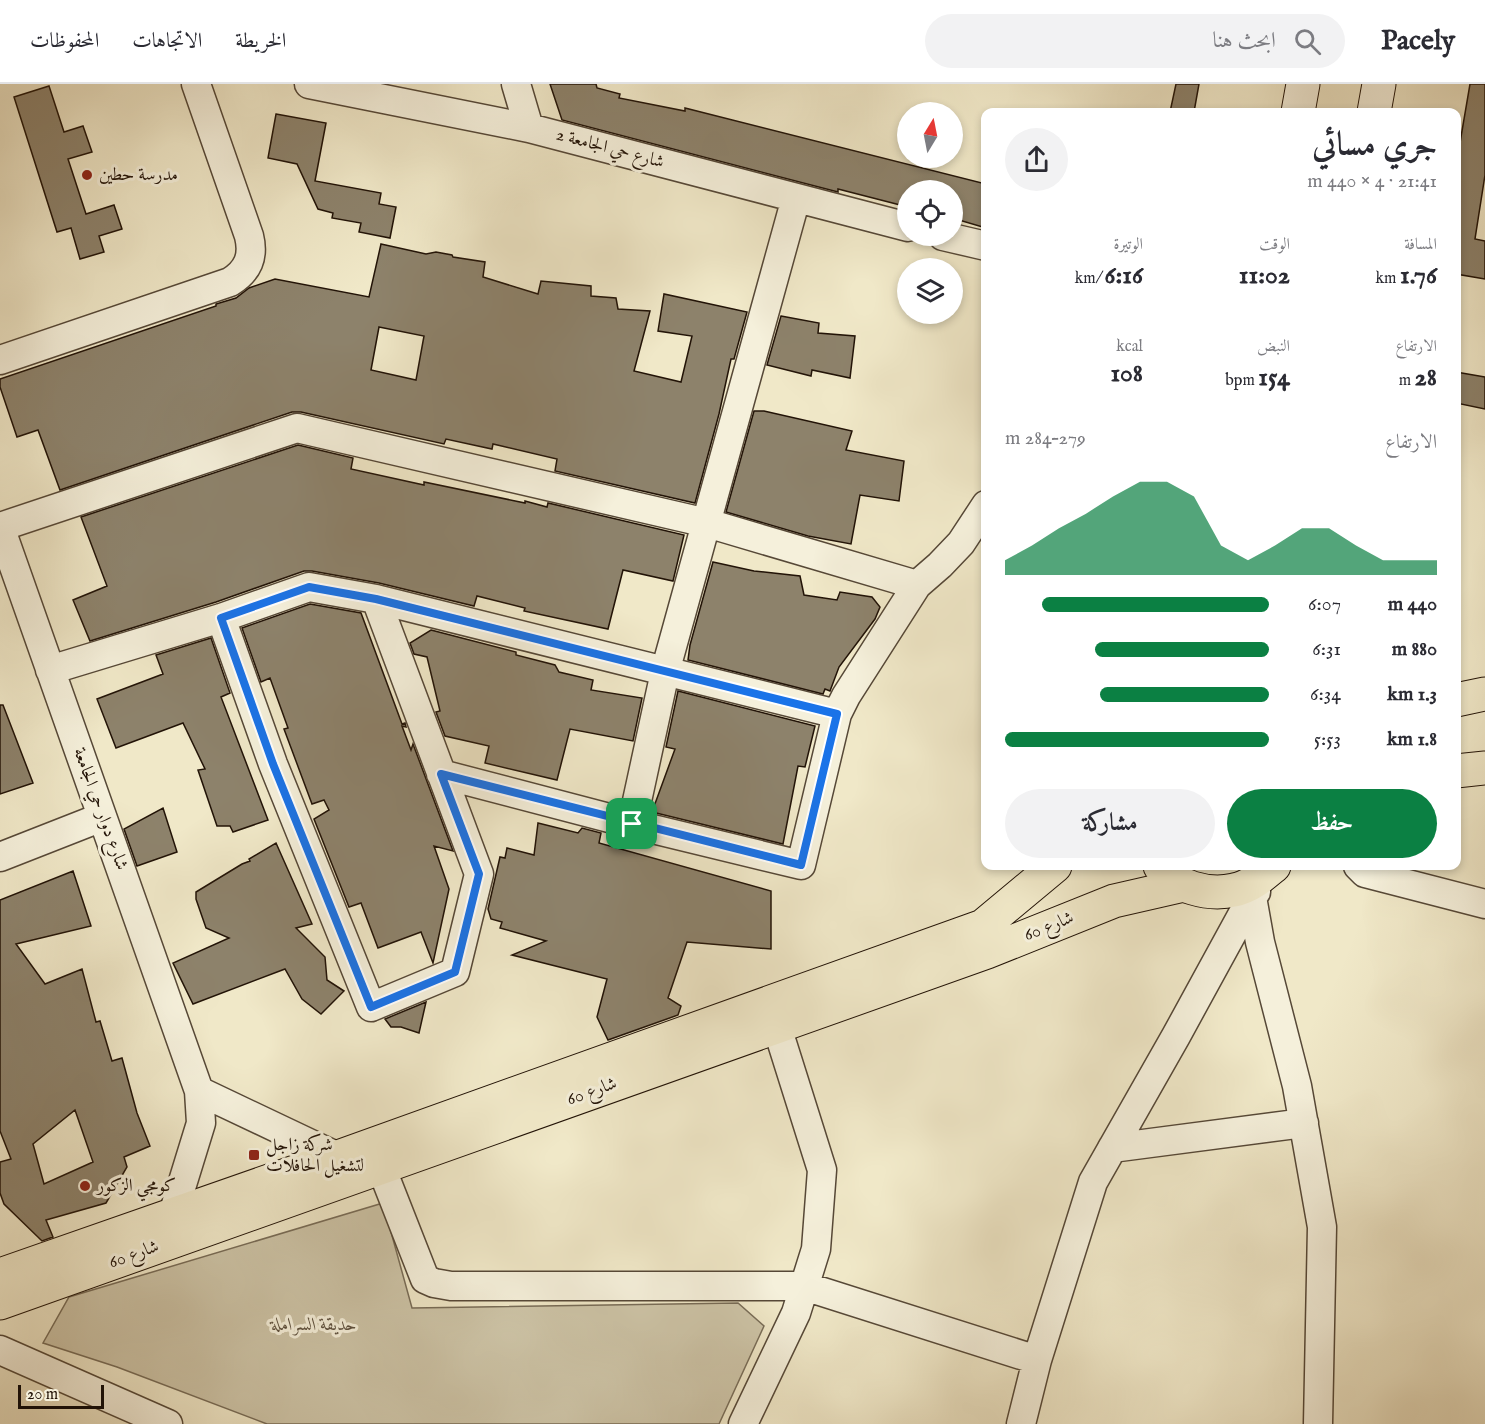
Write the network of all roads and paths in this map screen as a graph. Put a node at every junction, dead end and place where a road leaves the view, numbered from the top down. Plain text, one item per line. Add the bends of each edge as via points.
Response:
1 (196, 84) edge
2 (309, 84) edge
3 (516, 84) edge
4 (1304, 84) edge
5 (1379, 84) edge
6 (1299, 108) edge
7 (1375, 108) edge
8 (529, 128) junction
9 (796, 198) junction
10 (897, 224) edge
11 (963, 241) edge
12 (981, 245) edge
13 (0, 360) edge
14 (981, 513) edge
15 (707, 523) junction
16 (0, 527) edge
17 (917, 585) junction
18 (376, 599) junction
19 (221, 618) junction
20 (50, 670) junction
21 (665, 672) junction
22 (1485, 694) edge
23 (1461, 699) edge
24 (837, 714) junction
25 (1485, 768) edge
26 (1461, 770) edge
27 (441, 774) junction
28 (102, 817) junction
29 (632, 824) junction
30 (0, 857) edge
31 (1050, 870) edge
32 (1269, 870) edge
33 (1271, 870) edge
34 (1362, 870) edge
35 (1172, 875) edge
36 (1252, 897) junction
37 (1485, 904) edge
38 (777, 1027) junction
39 (199, 1091) junction
40 (1304, 1123) junction
41 (1112, 1148) junction
42 (338, 1157) junction
43 (381, 1167) junction
44 (173, 1214) junction
45 (0, 1275) edge
46 (804, 1286) junction
47 (0, 1303) edge
48 (0, 1350) edge
49 (1037, 1360) junction
50 (168, 1424) edge
51 (743, 1424) edge
52 (1021, 1424) edge
53 (1318, 1424) edge

1 - 13 street via 249,236 250,257 246,267 230,282
2 - 8 street, شارع حي الجامعة 2
3 - 8 street
4 - 6 main road
5 - 7 main road
8 - 9 street, شارع حي الجامعة 2
9 - 10 street, شارع حي الجامعة 2
9 - 15 street
11 - 12 street
14 - 17 street via 961,543
15 - 16 street via 297,428
15 - 17 street
15 - 21 street
16 - 20 street, شارع دوار حي الجامعة
17 - 24 street
18 - 19 street via 309,587
18 - 21 street
18 - 27 street
19 - 20 street
19 - 27 street via 273,764 371,1007 455,972 479,874
20 - 28 street, شارع دوار حي الجامعة
21 - 24 street
21 - 29 street
22 - 23 main road
24 - 29 street via 801,865
25 - 26 main road
27 - 29 street
28 - 30 street
28 - 39 street, شارع دوار حي الجامعة
31 - 42 main road, شارع 60 via 983,926
32 - 35 main road via 1234,890 1209,892
33 - 36 street
34 - 37 street
35 - 38 main road, شارع 60 via 987,952
36 - 40 street
36 - 41 street
38 - 43 main road, شارع 60
38 - 46 street via 822,1170 816,1249
39 - 42 street
39 - 44 street, شارع دوار حي الجامعة via 201,1123
40 - 41 street
40 - 53 street via 1322,1227
41 - 49 street via 1093,1182
42 - 44 main road, شارع 60
43 - 46 street via 425,1279 434,1283
43 - 47 main road, شارع 60
44 - 45 main road, شارع 60
46 - 49 street
46 - 51 street via 796,1313
48 - 50 street
49 - 52 street

